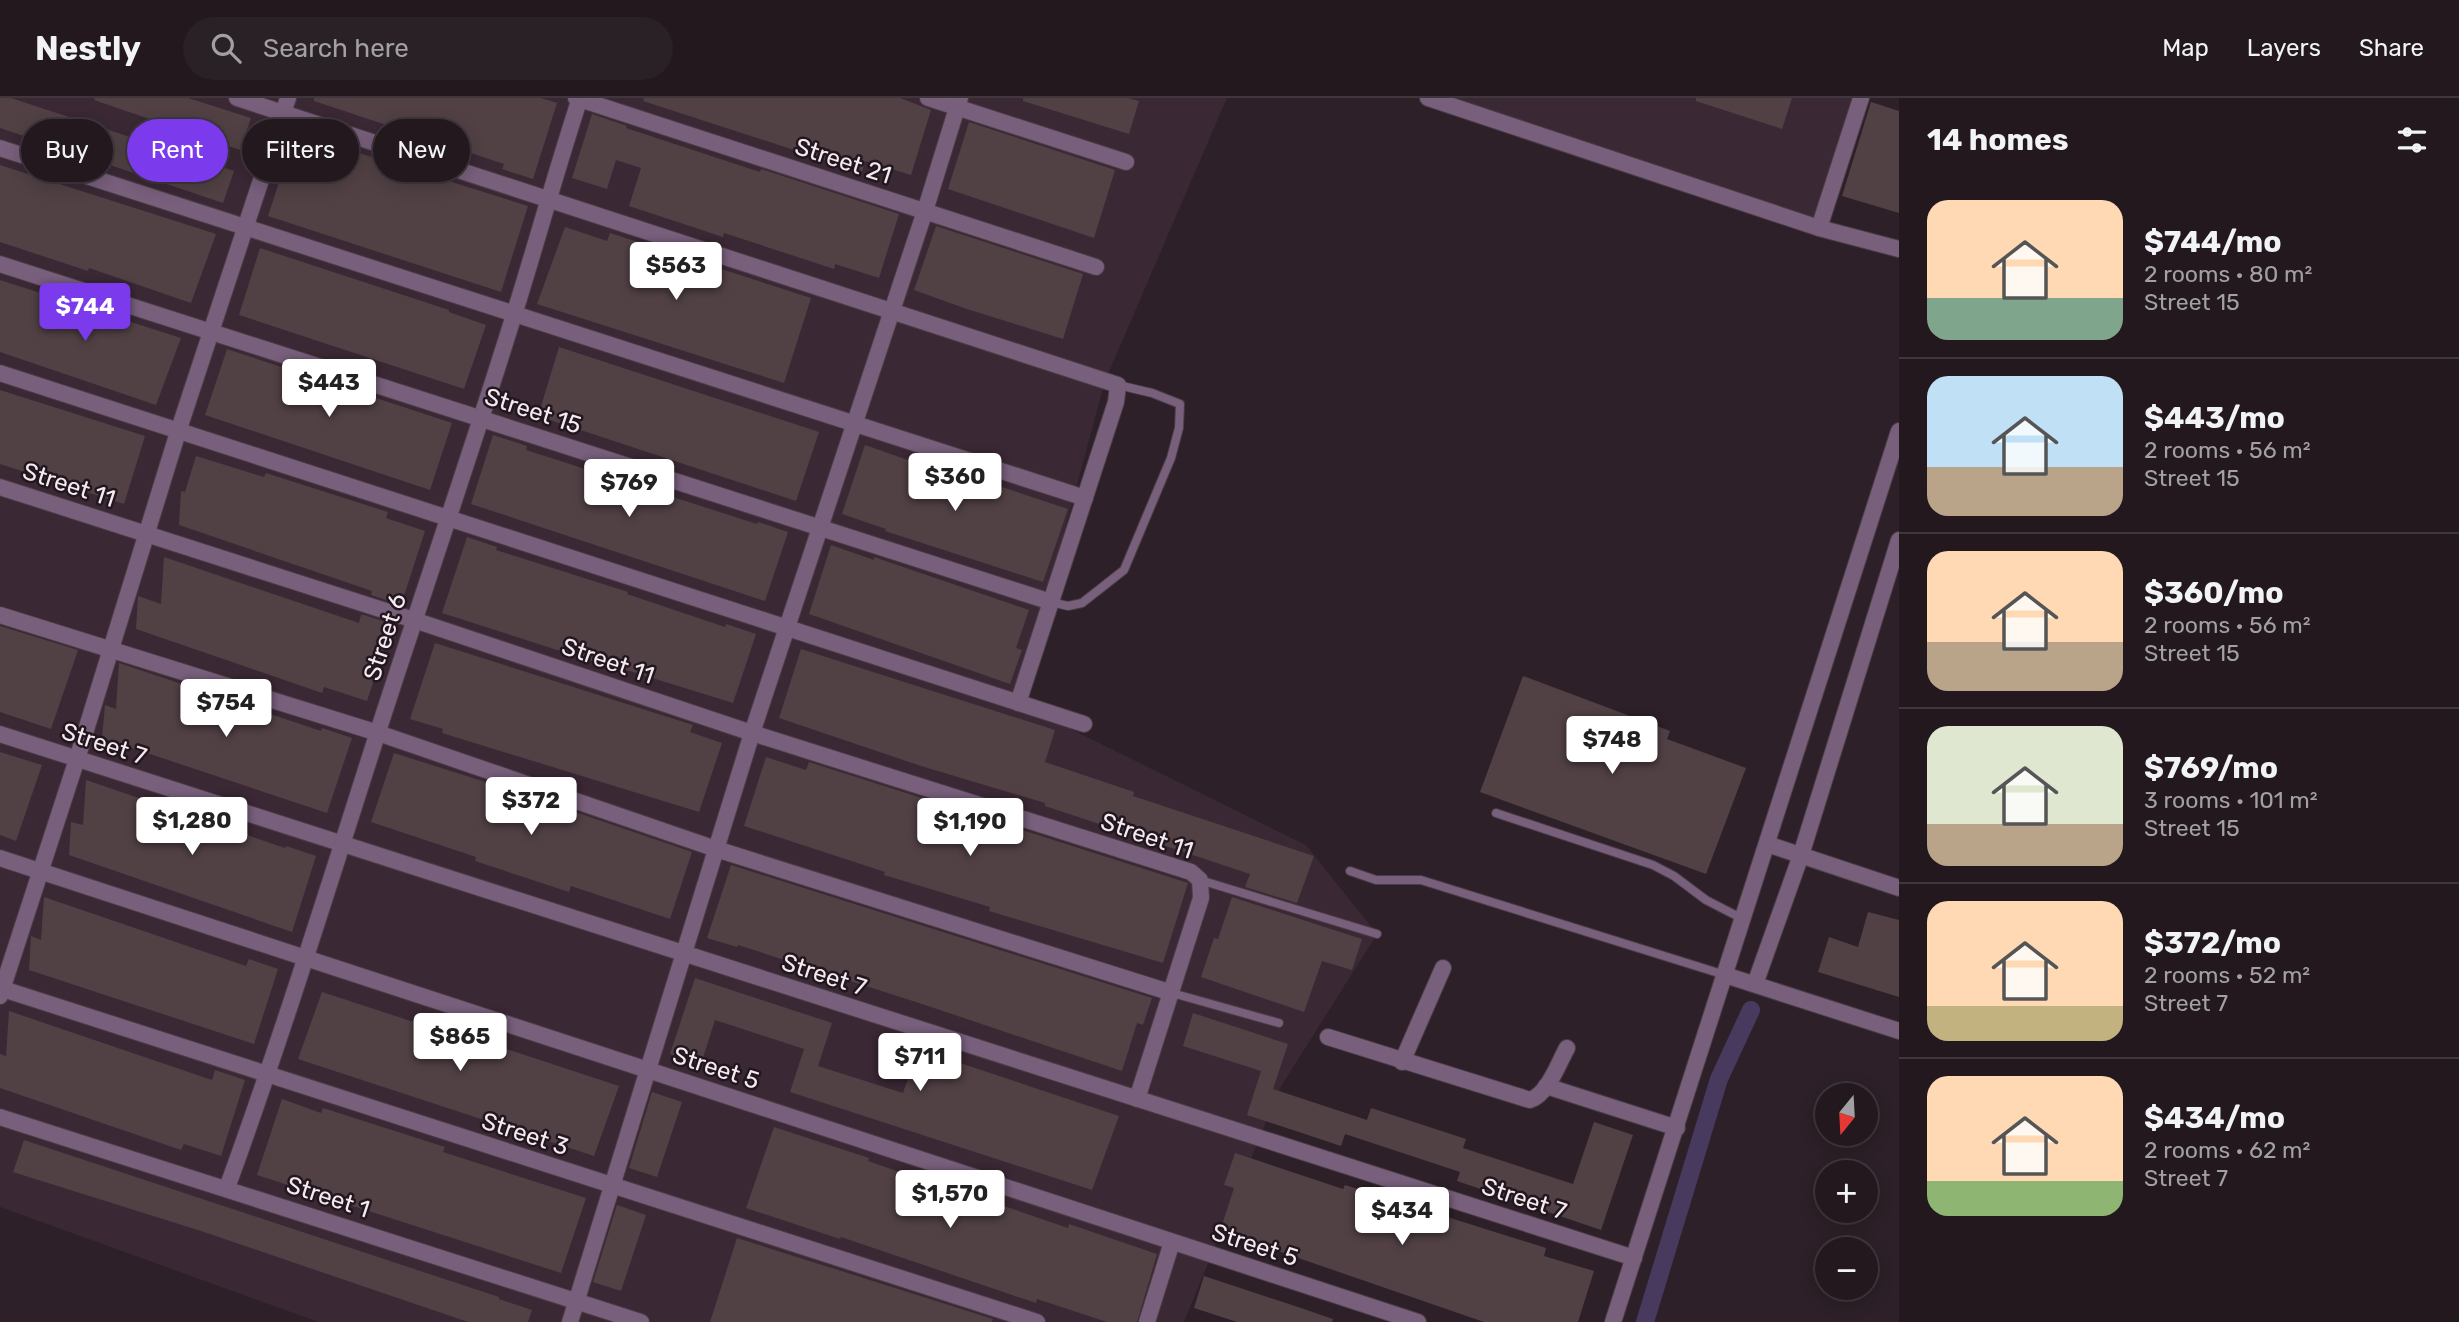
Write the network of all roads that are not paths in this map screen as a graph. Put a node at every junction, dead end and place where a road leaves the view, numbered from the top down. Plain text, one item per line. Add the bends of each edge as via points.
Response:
1 (237, 98) edge
2 (579, 98) edge
3 (928, 98) edge
4 (1428, 98) edge
5 (1861, 98) edge
6 (958, 102) edge
7 (286, 105) edge
8 (0, 148) edge
9 (1126, 162) dead end
10 (547, 199) junction
11 (925, 211) junction
12 (246, 227) junction
13 (1819, 228) junction
14 (1899, 249) edge
15 (0, 264) edge
16 (1096, 267) dead end
17 (890, 311) junction
18 (514, 314) junction
19 (212, 332) junction
20 (0, 373) edge
21 (1118, 385) junction
22 (481, 418) junction
23 (853, 423) junction
24 (1899, 431) edge
25 (178, 432) junction
26 (0, 487) edge
27 (1085, 498) junction
28 (449, 517) junction
29 (819, 527) junction
30 (148, 534) junction
31 (1899, 540) edge
32 (1051, 602) junction
33 (0, 615) edge
34 (414, 620) junction
35 (786, 628) junction
36 (109, 650) junction
37 (1018, 703) junction
38 (1084, 724) dead end
39 (378, 733) junction
40 (752, 733) junction
41 (0, 734) edge
42 (77, 759) junction
43 (1496, 813) dead end
44 (342, 844) junction
45 (1767, 844) junction
46 (716, 849) junction
47 (1801, 855) junction
48 (0, 858) edge
49 (1350, 871) dead end
50 (41, 872) junction
51 (1200, 880) junction
52 (1899, 888) edge
53 (1743, 919) junction
54 (1377, 933) dead end
55 (684, 954) junction
56 (306, 958) junction
57 (1443, 968) dead end
58 (1725, 975) junction
59 (1755, 984) junction
60 (1, 991) edge
61 (1171, 993) junction
62 (1279, 1023) dead end
63 (1899, 1031) edge
64 (1328, 1037) dead end
65 (1567, 1048) dead end
66 (1402, 1062) junction
67 (648, 1070) junction
68 (268, 1075) junction
69 (1546, 1086) junction
70 (1137, 1099) junction
71 (0, 1117) edge
72 (1677, 1128) junction
73 (612, 1186) junction
74 (227, 1188) junction
75 (1172, 1242) junction
76 (1634, 1258) junction
77 (577, 1301) junction
78 (570, 1322) edge
79 (641, 1322) edge
80 (1037, 1322) edge
81 (1147, 1322) edge
82 (1418, 1322) edge
83 (1613, 1322) edge

1 - 7 street
2 - 10 street, Street 6
2 - 11 street, Street 21
3 - 6 street
4 - 13 street
5 - 13 street
6 - 9 street
6 - 11 street
7 - 10 street
7 - 12 street
8 - 12 street
10 - 17 street
10 - 18 street, Street 6
11 - 16 street, Street 21
11 - 17 street
12 - 18 street
12 - 19 street
13 - 14 street
15 - 19 street, Street 15
17 - 21 street
17 - 23 street
18 - 22 street, Street 6
18 - 23 street
19 - 22 street, Street 15
19 - 25 street
20 - 25 street
21 - 27 street
21 - 32 lane via 1180,404 1171,458 1124,570 1082,603
22 - 28 street, Street 6
22 - 29 street, Street 15
23 - 27 street
23 - 29 street
24 - 45 street
25 - 28 street
25 - 30 street
26 - 30 street, Street 11
27 - 32 street
28 - 34 street, Street 6
28 - 35 street
29 - 32 street, Street 15
29 - 35 street
30 - 34 street, Street 11
30 - 36 street
31 - 47 street
32 - 37 street
33 - 36 street
34 - 39 street, Street 6
34 - 40 street, Street 11
35 - 37 street
35 - 40 street
36 - 39 street
36 - 42 street
37 - 38 street
39 - 44 street, Street 6
39 - 46 street
40 - 46 street
40 - 51 street, Street 11 via 1191,872
41 - 42 street, Street 7
42 - 44 street, Street 7
42 - 50 street
43 - 53 lane via 1653,865
44 - 55 street, Street 7
44 - 56 street, Street 6
45 - 47 street
45 - 53 street
46 - 55 street
46 - 61 street
47 - 52 street
47 - 59 street
48 - 50 street, Street 5
49 - 58 lane via 1376,880 1421,880
50 - 56 street, Street 5
50 - 60 street
51 - 54 lane
51 - 61 street via 1201,898
53 - 58 street
55 - 67 street
55 - 70 street, Street 7
56 - 67 street, Street 5
56 - 68 street, Street 6
57 - 66 street
58 - 59 street
58 - 72 street
59 - 63 street
60 - 68 street, Street 3
61 - 62 lane
61 - 70 street
64 - 66 street
65 - 69 street
66 - 69 street via 1521,1099 1537,1098
67 - 73 street
67 - 75 street, Street 5
68 - 73 street, Street 3
68 - 74 street, Street 6
69 - 72 street
70 - 76 street, Street 7
71 - 74 street, Street 1
72 - 76 street
73 - 77 street
73 - 80 street, Street 3
74 - 77 street, Street 1
75 - 81 street
75 - 82 street, Street 5
76 - 83 street
77 - 78 street
77 - 79 street, Street 1

